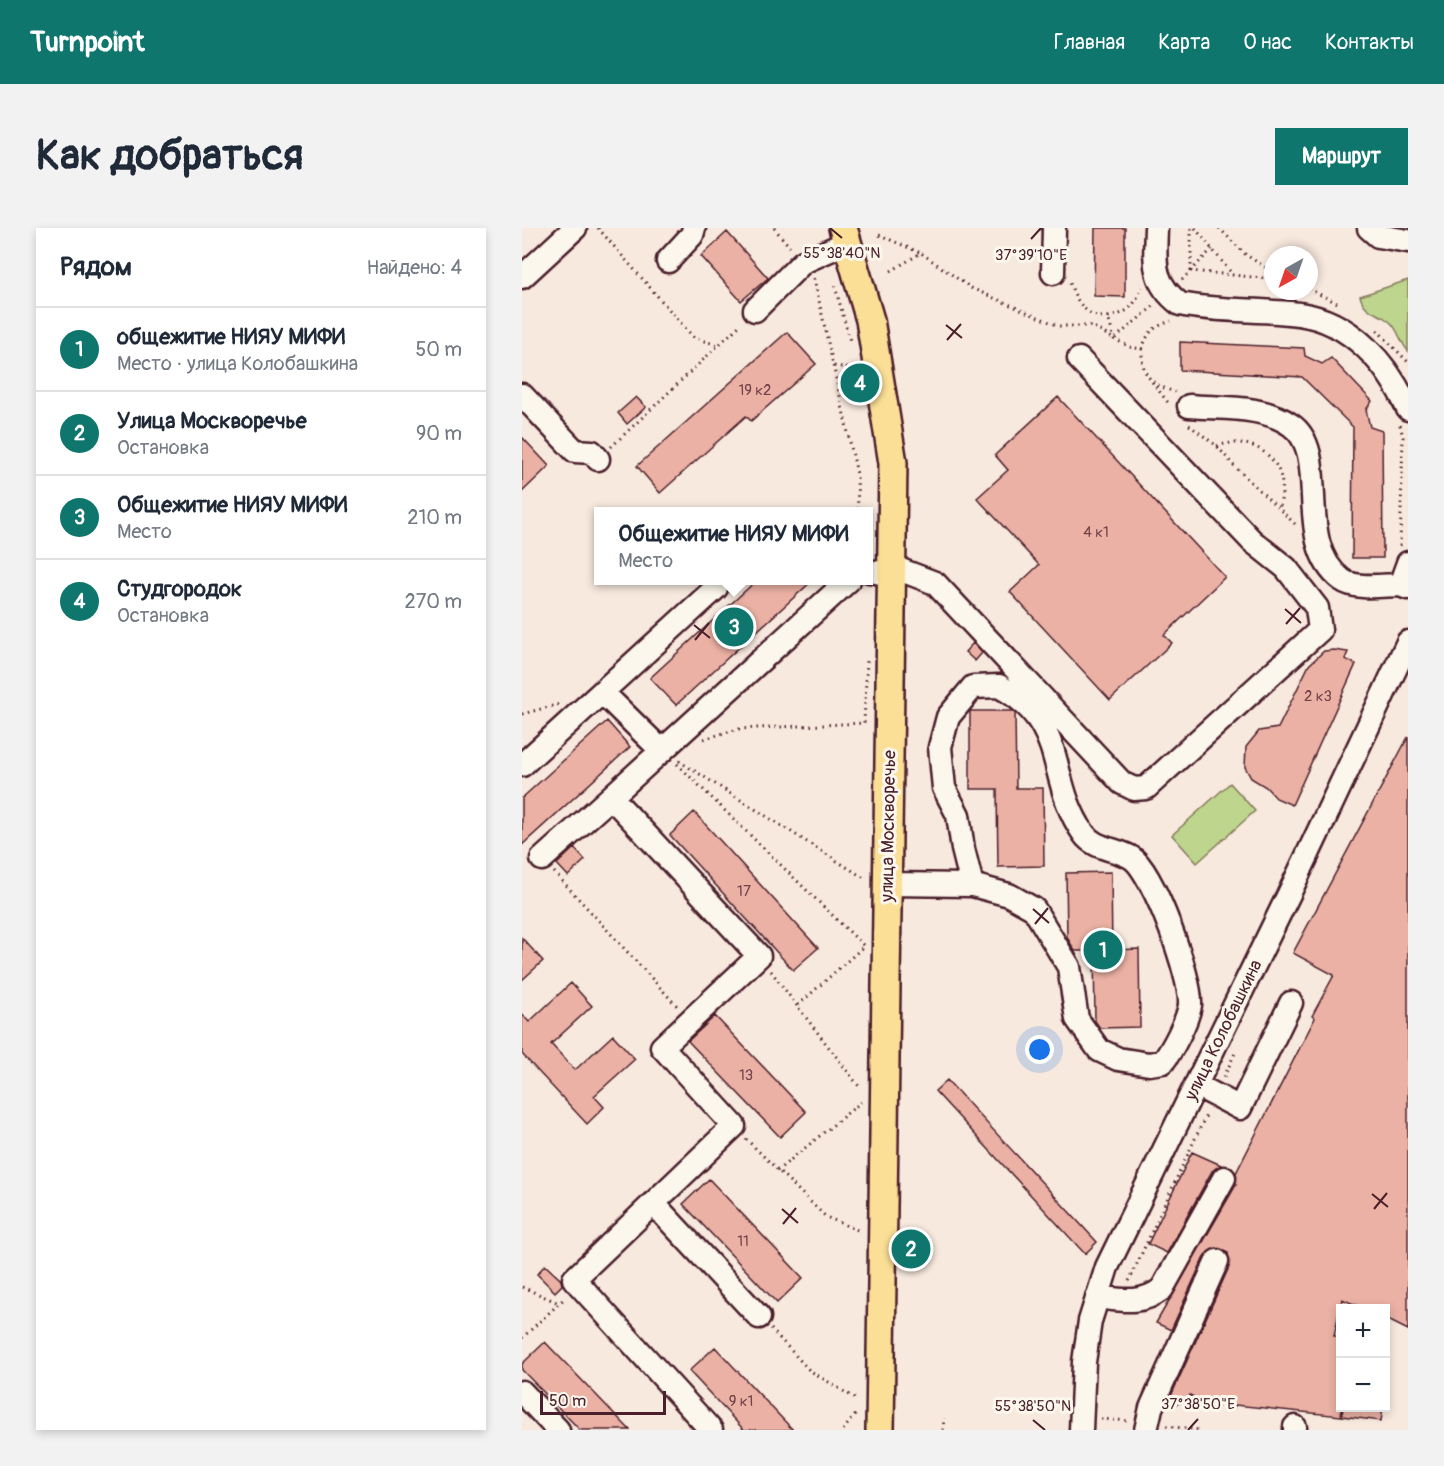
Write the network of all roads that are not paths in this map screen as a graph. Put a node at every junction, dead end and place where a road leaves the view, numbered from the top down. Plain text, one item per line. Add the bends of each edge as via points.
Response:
1 (575, 228) edge
2 (694, 228) edge
3 (1054, 228) edge
4 (1156, 228) edge
5 (1369, 228) edge
6 (845, 235) edge
7 (1408, 241) edge
8 (668, 261) dead end
9 (1053, 273) dead end
10 (522, 277) edge
11 (755, 310) road end
12 (1079, 359) dead end
13 (522, 395) edge
14 (1403, 411) edge
15 (1182, 412) road end
16 (598, 459) road end
17 (1403, 559) edge
18 (885, 571) edge
19 (844, 585) edge
20 (1404, 586) edge
21 (716, 588) dead end
22 (1408, 642) edge
23 (602, 692) junction
24 (662, 751) junction
25 (522, 765) edge
26 (612, 797) junction
27 (542, 859) road end
28 (876, 881) junction
29 (972, 885) junction
30 (1290, 1003) dead end
31 (1163, 1062) junction
32 (1203, 1086) junction
33 (1224, 1178) dead end
34 (653, 1203) junction
35 (1217, 1261) dead end
36 (1097, 1297) junction
37 (759, 1317) road end
38 (522, 1392) edge
39 (1089, 1424) edge
40 (558, 1430) edge
41 (711, 1430) edge
42 (880, 1430) edge
43 (1146, 1430) edge

1 - 10 street
2 - 8 street
3 - 9 street
4 - 14 street via 1158,280 1180,304 1301,314 1330,323 1383,364
5 - 7 street via 1378,236
6 - 11 street via 803,262
6 - 18 main road, улица Москворечье via 868,312 893,463
12 - 18 street via 1252,541 1286,568 1317,608 1320,630 1146,788 1134,789 1122,783 935,583
13 - 16 street via 575,451 592,452
15 - 20 street via 1269,413 1293,426 1308,448 1316,537 1326,560 1343,581
17 - 20 street
18 - 28 main road, улица Москворечье
19 - 24 street
21 - 23 street
22 - 32 street, улица Колобашкина
23 - 24 street
23 - 25 street
24 - 26 street
26 - 27 street
26 - 34 street via 759,956 662,1047 734,1126
28 - 29 street
28 - 42 main road, улица Москворечье
29 - 31 street via 1008,895 1034,909 1069,967 1077,1019 1099,1050 1118,1059
29 - 31 street via 958,815 944,788 940,747 948,717 973,687 999,686 1020,697 1041,719 1053,748 1065,801 1085,837 1134,859 1159,899 1178,950 1190,1004
30 - 32 street via 1240,1108
31 - 32 street
32 - 36 street, улица Колобашкина via 1107,1267
33 - 36 street via 1162,1289 1149,1299 1136,1302
34 - 37 street
34 - 41 street via 574,1279
35 - 43 street via 1151,1408
36 - 39 street, улица Колобашкина via 1084,1362
38 - 40 street

